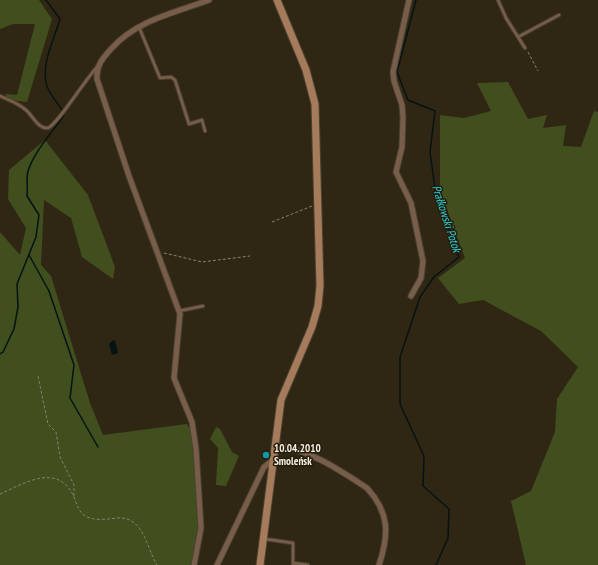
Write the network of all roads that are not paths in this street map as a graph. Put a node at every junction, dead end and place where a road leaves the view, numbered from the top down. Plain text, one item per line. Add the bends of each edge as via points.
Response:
1 (209, 0) edge
2 (277, 0) edge
3 (409, 0) edge
4 (498, 0) edge
5 (559, 15) dead end
6 (139, 26) junction
7 (518, 37) junction
8 (525, 48) road end
9 (98, 65) junction
10 (0, 96) edge
11 (205, 131) dead end
12 (411, 296) dead end
13 (203, 306) dead end
14 (179, 312) junction
15 (275, 445) junction
16 (273, 460) junction
17 (263, 538) junction
18 (293, 564) edge
19 (194, 565) edge
20 (217, 565) edge
21 (260, 565) edge
22 (308, 565) edge
23 (379, 565) edge

1 - 6 street
2 - 15 street via 306,70 313,96 316,118 320,276 318,306 309,337 281,400
3 - 12 street via 393,72 403,117 402,147 396,172 411,203 423,260 421,278
4 - 7 lane
5 - 7 lane
6 - 9 street via 115,44
6 - 11 lane via 160,78 171,77 175,80 189,124 202,120
7 - 8 lane
9 - 10 lane via 55,124 48,128 42,127 22,107
9 - 14 street via 97,79 105,107
13 - 14 lane
14 - 19 street via 174,378 194,433 201,523 200,542
15 - 16 street
15 - 23 street via 298,449 318,458 372,495 381,511 386,531 385,547
16 - 17 street
16 - 20 street via 264,467
17 - 18 lane via 293,543
17 - 21 street
18 - 22 lane

